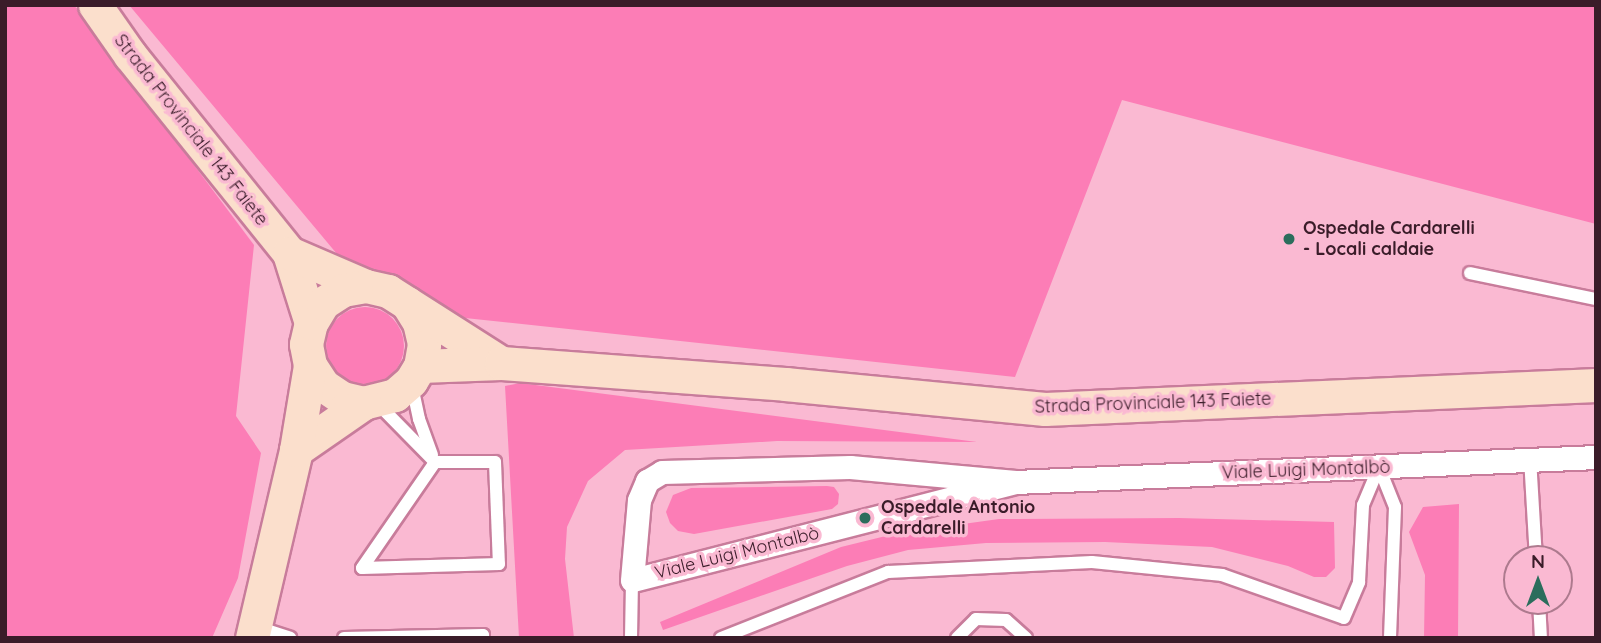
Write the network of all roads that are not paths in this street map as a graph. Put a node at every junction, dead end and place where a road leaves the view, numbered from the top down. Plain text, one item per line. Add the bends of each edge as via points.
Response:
1 (95, 5) edge
2 (289, 253) junction
3 (1470, 273) dead end
4 (366, 286) junction
5 (1596, 299) edge
6 (407, 303) junction
7 (311, 323) junction
8 (501, 363) junction
9 (310, 365) junction
10 (416, 373) junction
11 (1596, 385) edge
12 (370, 402) junction
13 (296, 450) junction
14 (1596, 457) edge
15 (1530, 458) junction
16 (435, 462) junction
17 (1379, 467) junction
18 (1015, 482) junction
19 (1535, 545) edge
20 (632, 580) junction
21 (1540, 615) edge
22 (254, 632) edge
23 (404, 637) edge
24 (1390, 637) edge
25 (290, 638) edge
26 (344, 638) edge
27 (483, 638) edge
28 (631, 638) edge
29 (721, 638) edge
30 (957, 638) edge
31 (1026, 638) edge
32 (1541, 638) edge

1 - 2 main road, Strada Provinciale 143 Faiete
2 - 4 main road, Strada Provinciale 143 Faiete
2 - 7 main road, Strada Provinciale 143 Faiete
3 - 5 lane
4 - 6 main road, Strada Provinciale 143 Faiete via 388,291
4 - 7 main road via 343,290 324,303
6 - 8 main road, Strada Provinciale 143 Faiete
6 - 10 main road via 419,322 424,344
7 - 9 main road, Strada Provinciale 143 Faiete via 306,344
8 - 10 main road, Strada Provinciale 143 Faiete
8 - 11 main road, Strada Provinciale 143 Faiete via 1045,409
9 - 12 main road via 323,385 342,398
9 - 13 main road, Strada Provinciale 143 Faiete
10 - 12 main road via 395,395
10 - 16 lane via 419,419
12 - 13 main road
12 - 16 lane
13 - 22 main road, Strada Provinciale 143 Faiete
14 - 15 street, Viale Luigi Montalbò
15 - 17 street, Viale Luigi Montalbò
15 - 19 lane
16 - 16 lane via 413,494 362,568 499,564 495,462
17 - 18 street, Viale Luigi Montalbò
17 - 24 lane via 1395,507
17 - 29 lane via 1363,505 1359,582 1344,618 1222,575 1092,562 888,572
18 - 20 street, Viale Luigi Montalbò
18 - 20 street, Viale Luigi Montalbò via 850,467 662,472 647,481 639,500
20 - 28 lane
21 - 32 lane
22 - 25 lane
23 - 26 lane
23 - 27 lane
30 - 31 lane via 976,619 1006,620

